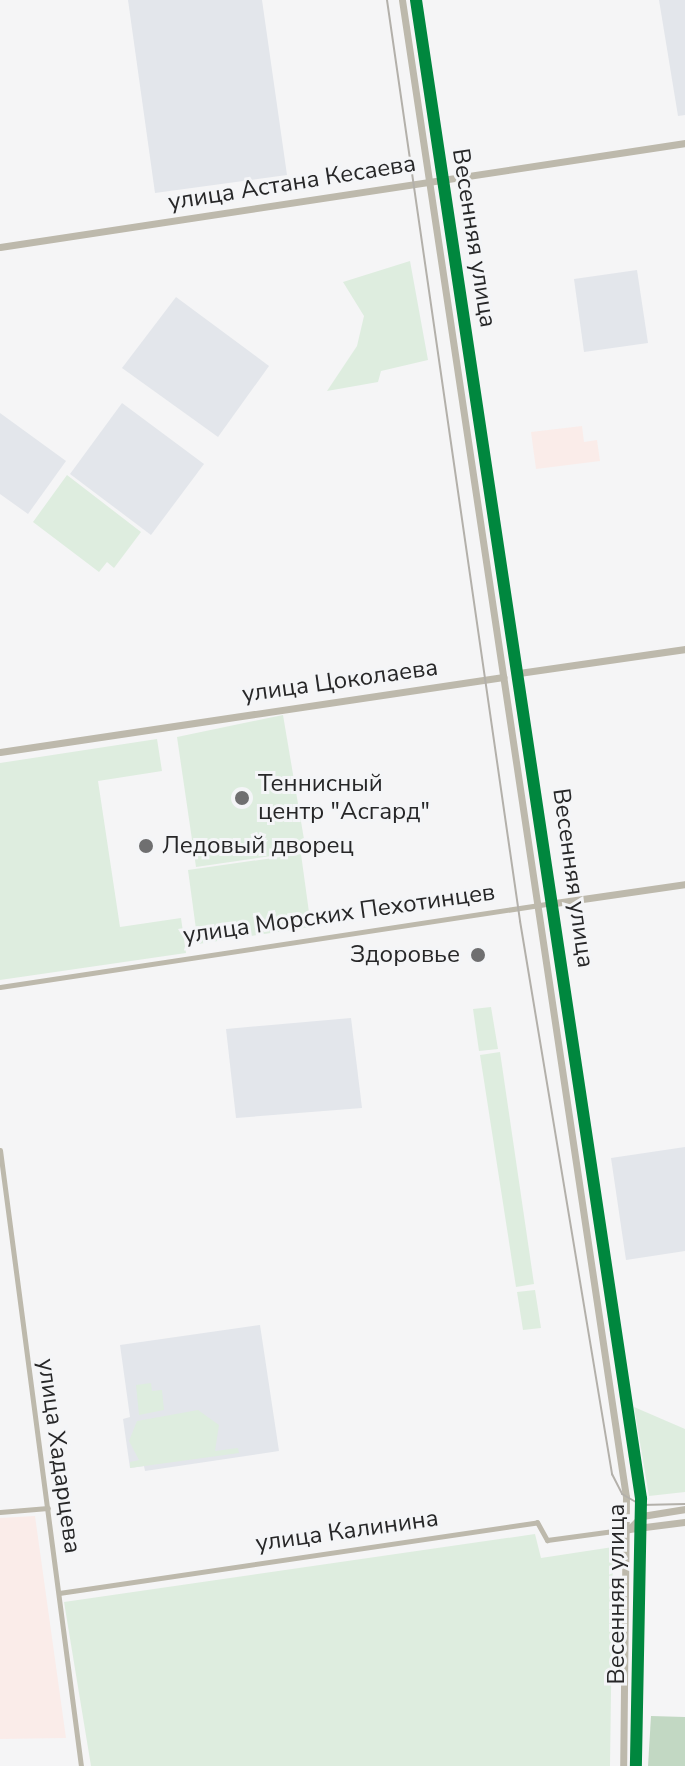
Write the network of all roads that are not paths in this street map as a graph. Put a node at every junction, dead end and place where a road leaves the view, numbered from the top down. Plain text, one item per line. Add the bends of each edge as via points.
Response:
1 (402, 0) edge
2 (416, 0) edge
3 (685, 143) edge
4 (443, 180) junction
5 (429, 182) junction
6 (0, 247) edge
7 (685, 649) edge
8 (519, 673) junction
9 (503, 677) junction
10 (0, 752) edge
11 (685, 884) edge
12 (555, 903) junction
13 (539, 905) junction
14 (0, 987) edge
15 (0, 1150) edge
16 (48, 1508) junction
17 (685, 1509) edge
18 (0, 1512) edge
19 (642, 1516) junction
20 (685, 1522) edge
21 (629, 1529) junction
22 (643, 1529) junction
23 (59, 1593) junction
24 (81, 1766) edge
25 (623, 1766) edge
26 (636, 1766) edge

1 - 5 street, Весенняя улица
2 - 4 street, Весенняя улица
3 - 4 street, улица Астана Кесаева
4 - 5 street, улица Астана Кесаева
4 - 8 street, Весенняя улица
5 - 6 street, улица Астана Кесаева
5 - 9 street, Весенняя улица
7 - 8 street, улица Цоколаева
8 - 9 street, улица Цоколаева
8 - 12 street, Весенняя улица
9 - 10 street, улица Цоколаева
9 - 13 street, Весенняя улица
11 - 12 street, улица Морских Пехотинцев
12 - 13 street, улица Морских Пехотинцев
12 - 19 street, Весенняя улица
13 - 14 street, улица Морских Пехотинцев
13 - 21 street, Весенняя улица
15 - 16 street, улица Хадарцева
16 - 18 street
16 - 23 street, улица Хадарцева
17 - 19 street
19 - 21 street
19 - 22 street, Весенняя улица
20 - 22 street, улица Калинина
21 - 22 street, улица Калинина
21 - 23 street, улица Калинина via 556,1540 540,1534 537,1522
21 - 25 street, Весенняя улица
22 - 26 street, Весенняя улица
23 - 24 street, улица Хадарцева

